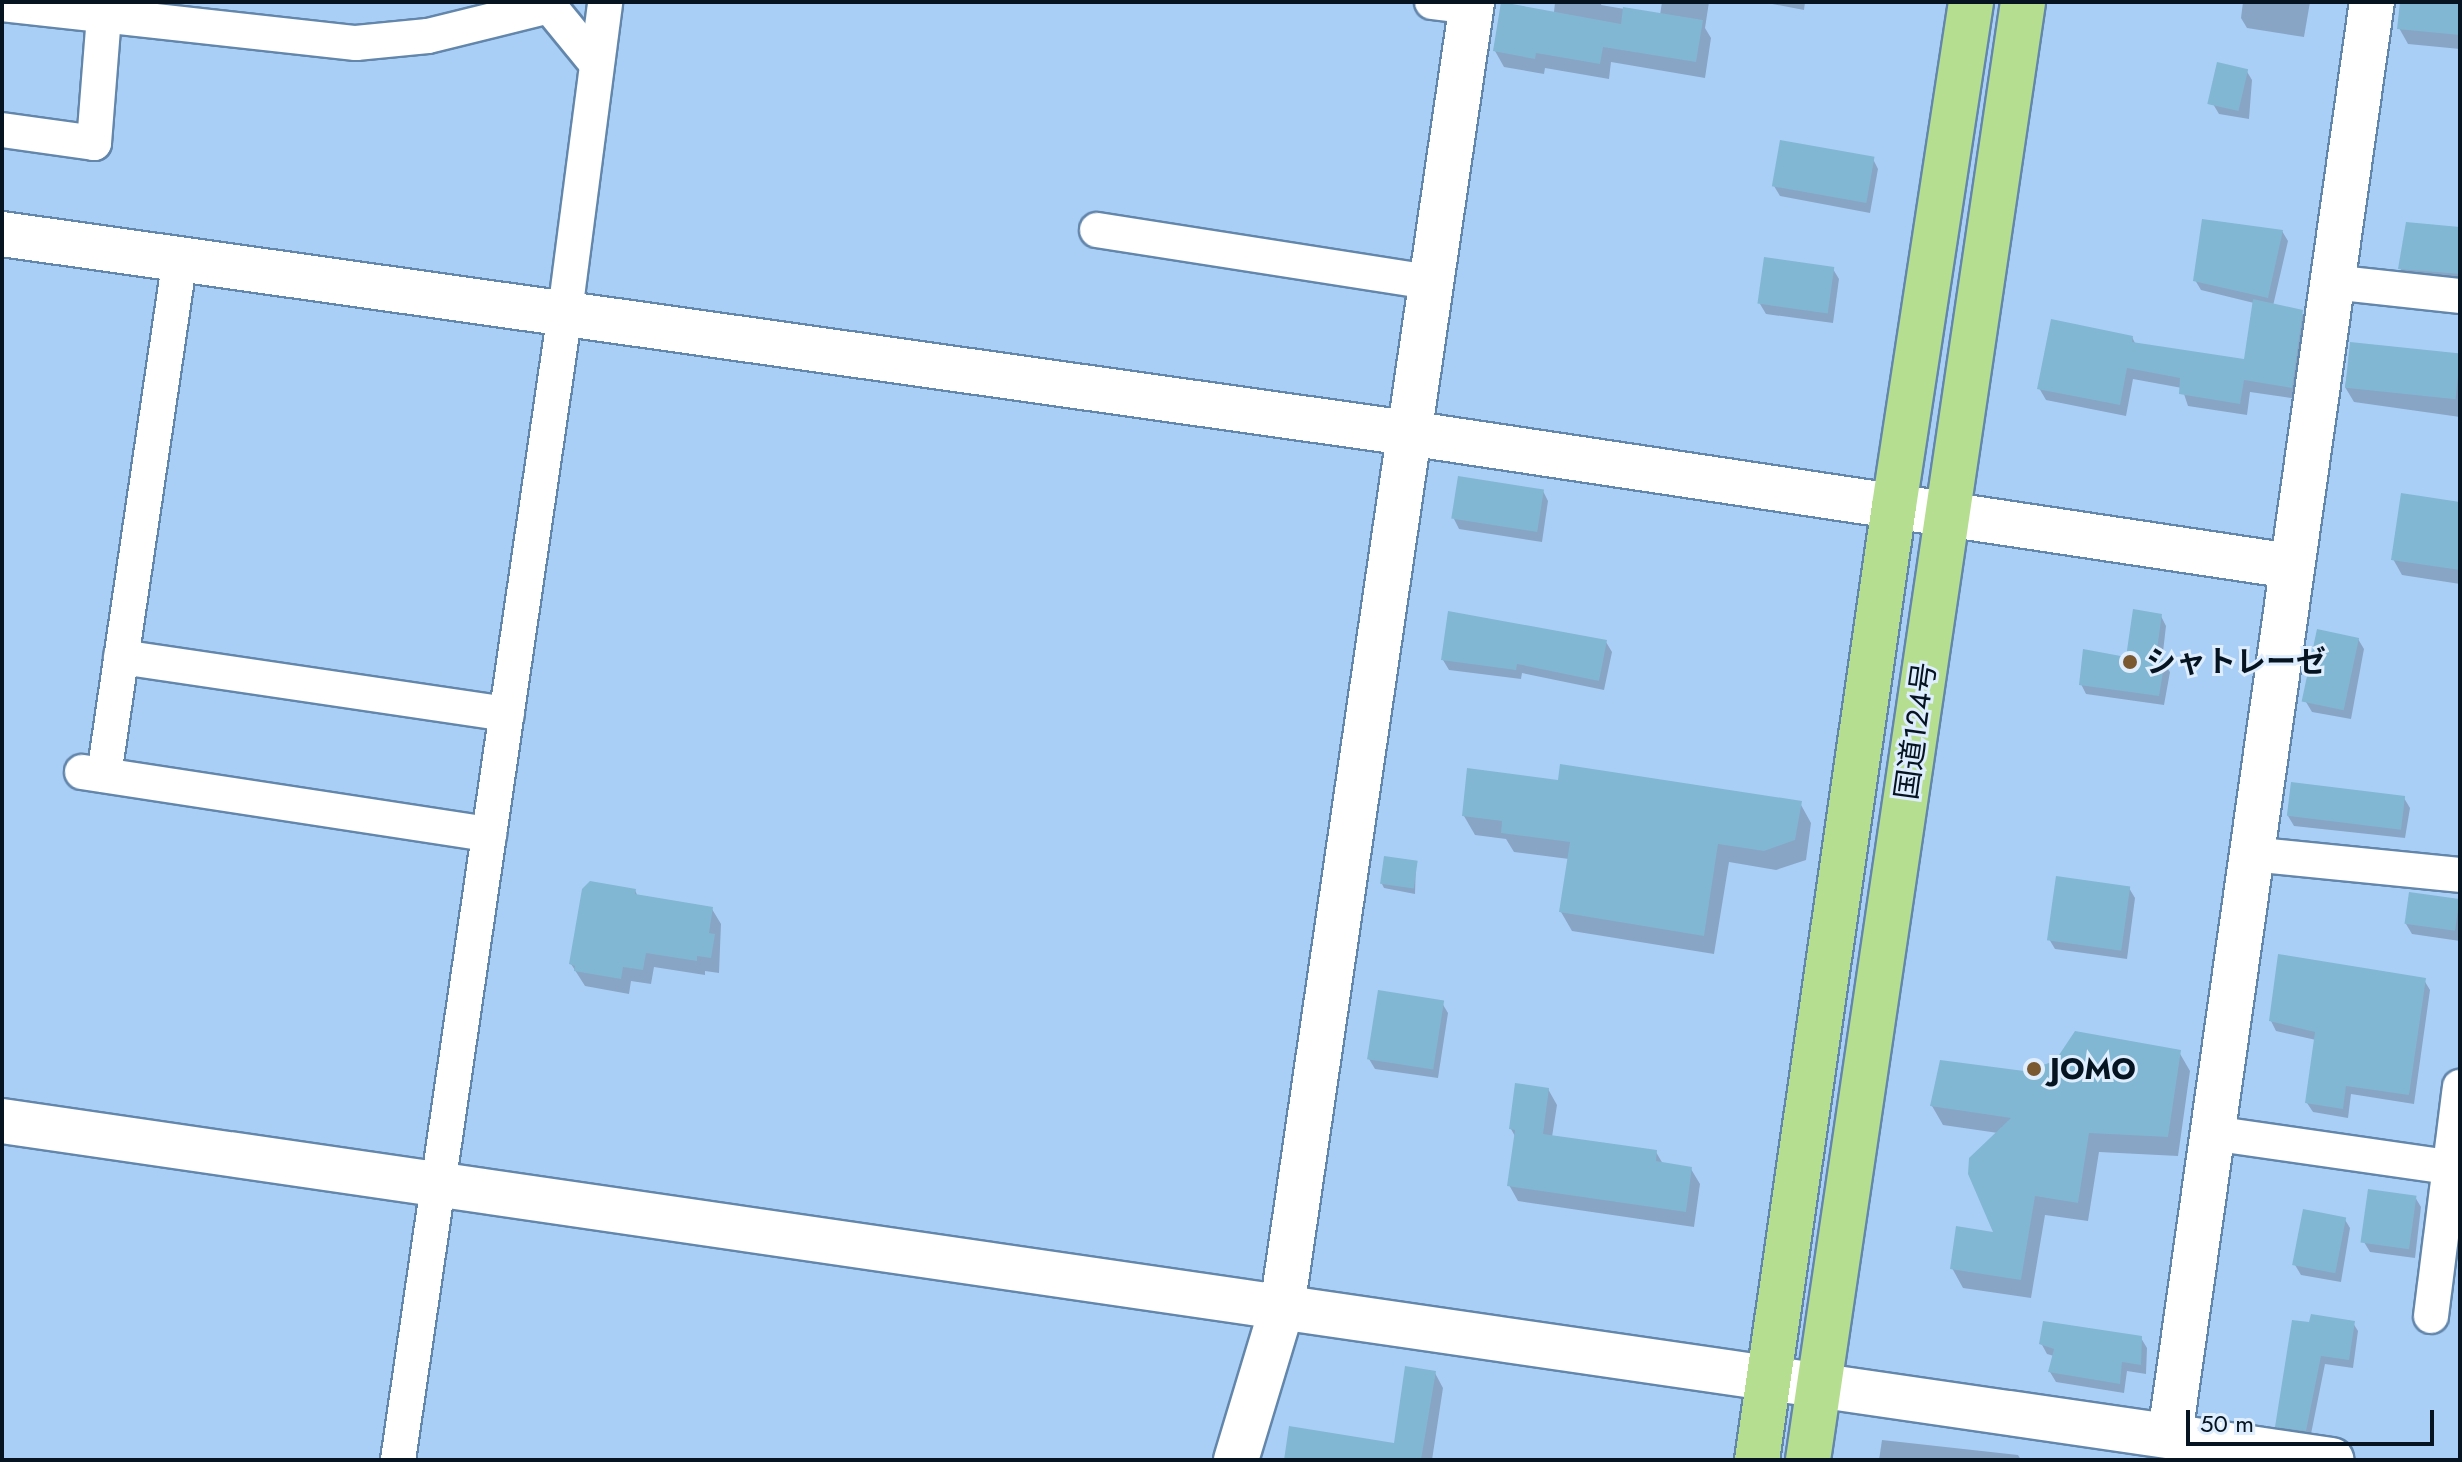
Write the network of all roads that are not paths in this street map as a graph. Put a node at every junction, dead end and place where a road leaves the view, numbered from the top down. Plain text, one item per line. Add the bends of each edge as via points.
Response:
1 (605, 2) edge
2 (1971, 2) edge
3 (2023, 2) edge
4 (2372, 2) edge
5 (2, 4) edge
6 (548, 4) edge
7 (1458, 4) edge
8 (104, 15) junction
9 (596, 63) junction
10 (2, 130) edge
11 (1097, 230) dead end
12 (2, 234) edge
13 (180, 258) junction
14 (1430, 282) junction
15 (2331, 282) junction
16 (2460, 296) edge
17 (565, 312) junction
18 (1408, 433) junction
19 (1894, 506) junction
20 (1948, 516) junction
21 (2291, 566) junction
22 (121, 657) junction
23 (507, 714) junction
24 (489, 834) junction
25 (2251, 854) junction
26 (2460, 875) edge
27 (2460, 1087) edge
28 (2, 1121) edge
29 (2212, 1133) junction
30 (2449, 1167) junction
31 (438, 1184) junction
32 (1282, 1308) junction
33 (2431, 1316) dead end
34 (1769, 1380) junction
35 (1819, 1388) junction
36 (2170, 1435) junction
37 (398, 1460) edge
38 (1236, 1460) edge
39 (1757, 1460) edge
40 (1808, 1460) edge
41 (2324, 1460) edge

1 - 9 street
2 - 19 highway, 国道124号
3 - 20 highway, 国道124号
4 - 15 street
5 - 8 street
6 - 8 street via 428,36 356,43
6 - 9 street
7 - 14 street
8 - 10 street via 94,143
9 - 17 street
11 - 14 street
12 - 13 street
13 - 17 street
13 - 22 street
14 - 18 street
15 - 16 street
15 - 21 street
17 - 18 street
17 - 23 street
18 - 19 street
18 - 32 street
19 - 20 street
19 - 34 highway, 国道124号
20 - 21 street
20 - 35 highway, 国道124号
21 - 25 street
22 - 23 street
22 - 24 street via 92,774
23 - 24 street
24 - 31 street
25 - 26 street
25 - 29 street
27 - 30 street
28 - 31 street
29 - 30 street
29 - 36 street
30 - 33 street
31 - 32 street
31 - 37 street
32 - 34 street
32 - 38 street
34 - 35 street
34 - 39 highway, 国道124号
35 - 36 street
35 - 40 highway, 国道124号
36 - 41 street

